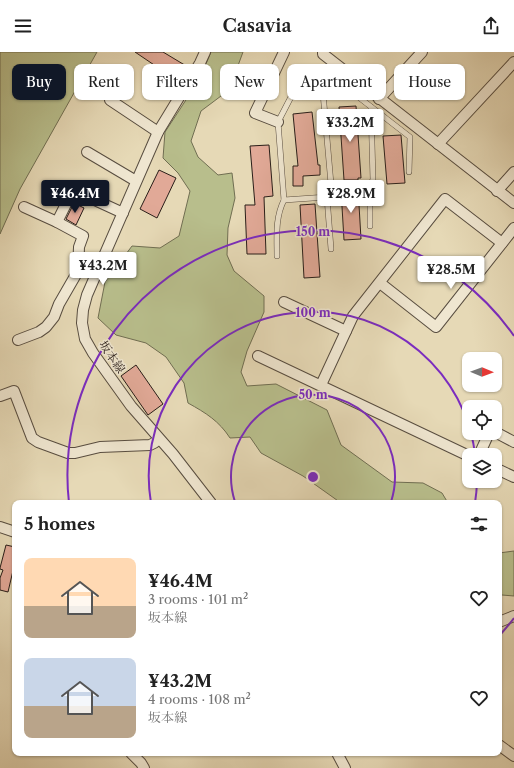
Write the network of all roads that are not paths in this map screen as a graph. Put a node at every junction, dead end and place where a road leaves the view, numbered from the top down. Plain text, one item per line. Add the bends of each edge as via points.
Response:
1 (205, 52) edge
2 (284, 52) edge
3 (323, 52) edge
4 (422, 52) edge
5 (514, 62) edge
6 (335, 64) edge
7 (386, 91) edge
8 (110, 100) dead end
9 (289, 100) edge
10 (324, 100) edge
11 (362, 100) edge
12 (380, 100) edge
13 (371, 107) junction
14 (278, 122) junction
15 (158, 132) junction
16 (438, 144) junction
17 (87, 152) dead end
18 (409, 172) dead end
19 (514, 172) edge
20 (136, 181) junction
21 (331, 184) junction
22 (370, 184) junction
23 (498, 191) junction
24 (327, 197) junction
25 (284, 200) junction
26 (514, 203) edge
27 (24, 207) dead end
28 (123, 213) junction
29 (57, 222) junction
30 (370, 226) dead end
31 (514, 228) edge
32 (502, 243) junction
33 (331, 249) dead end
34 (277, 256) dead end
35 (380, 283) junction
36 (284, 302) dead end
37 (346, 331) junction
38 (18, 340) dead end
39 (258, 356) dead end
40 (321, 385) junction
41 (0, 396) edge
42 (502, 436) edge
43 (159, 439) junction
44 (514, 442) edge
45 (462, 453) edge
46 (502, 471) edge
47 (514, 477) edge
48 (209, 500) edge
49 (0, 527) edge
50 (12, 531) edge
51 (514, 616) edge
52 (502, 621) edge
53 (502, 747) edge
54 (134, 756) edge
55 (339, 756) edge
56 (514, 756) edge
57 (144, 768) edge
58 (345, 768) edge

1 - 15 street, 坂本線
2 - 14 street via 255,113
3 - 6 street
4 - 7 street
5 - 16 street
8 - 15 street
9 - 14 lane
10 - 21 lane
11 - 13 lane
12 - 16 street
13 - 18 lane via 410,137
13 - 22 lane via 373,180
14 - 25 lane
15 - 20 street, 坂本線
16 - 23 street
17 - 20 street
19 - 23 street
20 - 28 street, 坂本線
21 - 22 lane
21 - 24 lane
22 - 30 lane
23 - 26 street
24 - 25 lane
24 - 33 lane
25 - 34 lane via 277,219
27 - 29 street
28 - 29 street via 73,190
28 - 43 street, 坂本線 via 88,295 82,323 85,339 93,353 131,406
29 - 38 street via 83,236 79,247 78,271 54,317 39,332
31 - 32 street
32 - 35 street via 436,327
32 - 35 street via 445,199
35 - 37 street via 353,316
36 - 37 street
37 - 40 street
39 - 40 street
40 - 45 street
41 - 43 street via 14,392 32,438 68,453 100,447 150,445
42 - 44 street
43 - 48 street, 坂本線
46 - 47 street
49 - 50 street
51 - 52 street
53 - 56 street
54 - 57 street
55 - 58 street

